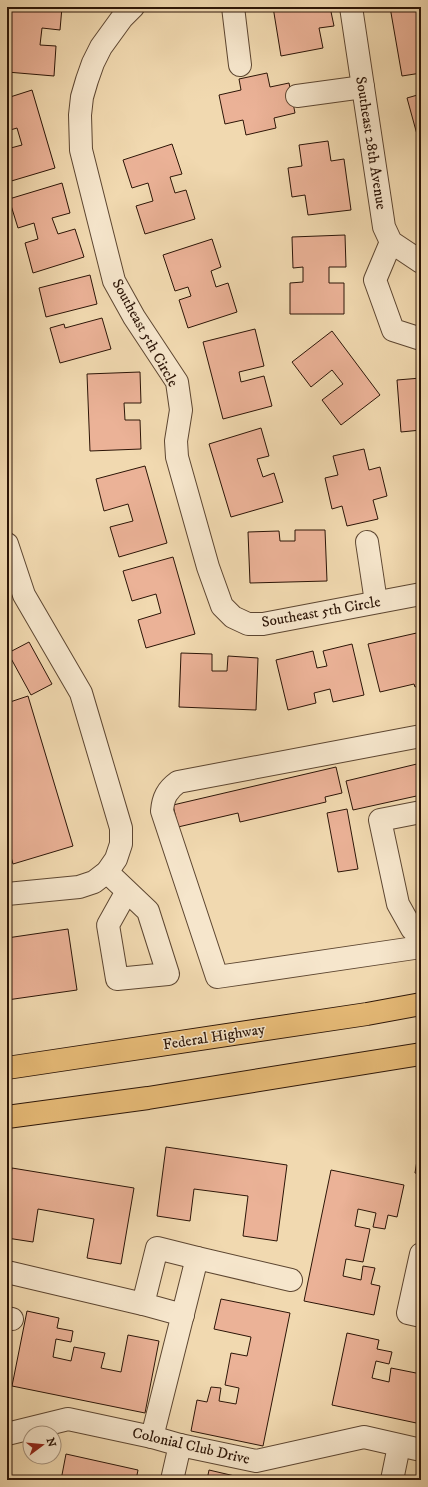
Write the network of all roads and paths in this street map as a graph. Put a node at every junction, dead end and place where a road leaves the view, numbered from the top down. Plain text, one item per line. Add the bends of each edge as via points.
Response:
1 (133, 7) edge
2 (233, 7) edge
3 (351, 7) edge
4 (240, 65) dead end
5 (363, 87) junction
6 (296, 96) dead end
7 (391, 242) junction
8 (421, 262) edge
9 (421, 339) edge
10 (368, 542) dead end
11 (7, 544) edge
12 (421, 594) edge
13 (376, 602) junction
14 (421, 736) edge
15 (421, 812) edge
16 (107, 872) junction
17 (127, 891) dead end
18 (7, 894) edge
19 (421, 936) edge
20 (421, 947) edge
21 (421, 1004) edge
22 (421, 1054) edge
23 (7, 1068) edge
24 (7, 1118) edge
25 (421, 1254) edge
26 (197, 1258) junction
27 (7, 1272) edge
28 (291, 1280) dead end
29 (143, 1304) junction
30 (183, 1315) junction
31 (421, 1316) edge
32 (7, 1434) edge
33 (152, 1437) junction
34 (180, 1445) junction
35 (399, 1446) junction
36 (421, 1450) edge
37 (172, 1480) edge
38 (392, 1480) edge

1 - 13 street, Southeast 5th Circle via 104,42 93,63 82,97 81,150 114,281 134,317 177,382 182,410 176,441 177,457 208,567 222,606 233,617 248,624 264,624
2 - 4 street
3 - 5 street, Southeast 28th Avenue
5 - 6 street
5 - 7 street, Southeast 28th Avenue via 384,227
7 - 8 street
7 - 9 street via 375,280 393,330
10 - 13 street
11 - 16 street via 24,595 81,693 121,828 121,844 116,859
12 - 13 street, Southeast 5th Circle
14 - 20 street via 178,782 171,787 162,802 162,811 217,977
15 - 19 street via 380,820 398,904 412,929
16 - 17 street
16 - 18 street via 94,882 79,887
21 - 23 main road, Federal Highway
22 - 24 main road
25 - 31 street via 408,1313
26 - 28 street
26 - 29 street via 157,1248
26 - 30 street
27 - 29 street
29 - 30 street
30 - 33 street
32 - 33 street, Colonial Club Drive via 68,1419
33 - 34 street, Colonial Club Drive
34 - 35 street, Colonial Club Drive via 256,1461 364,1437
34 - 37 street
35 - 36 street, Colonial Club Drive
35 - 38 street

